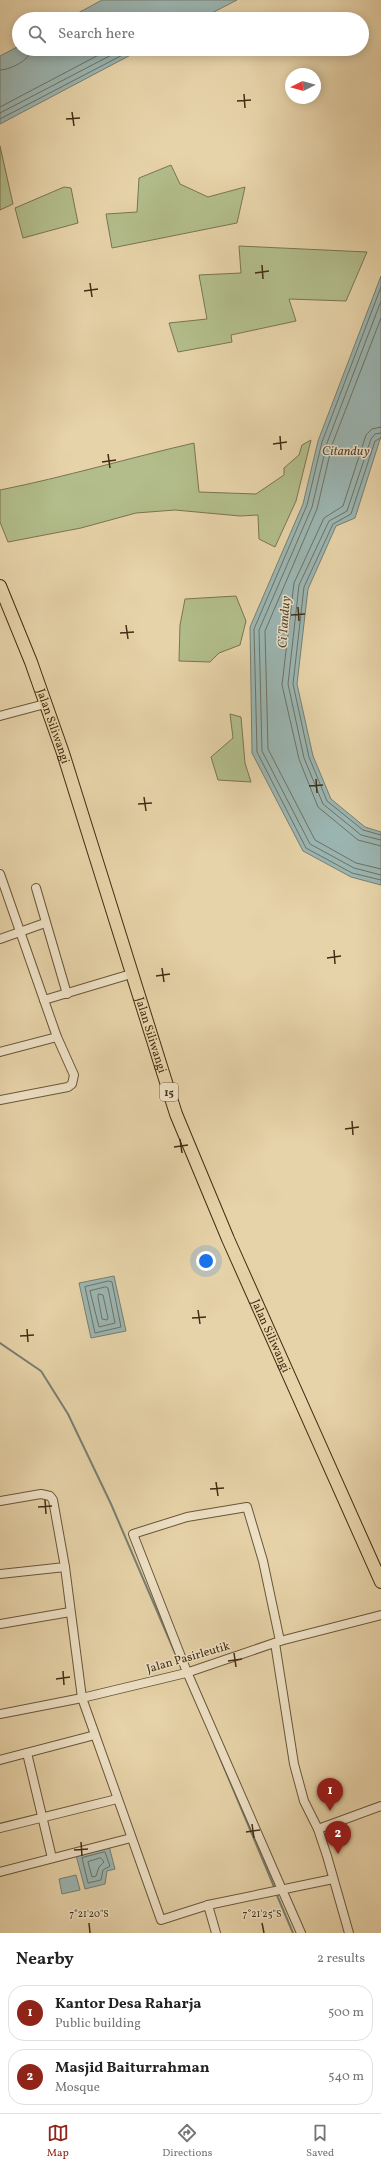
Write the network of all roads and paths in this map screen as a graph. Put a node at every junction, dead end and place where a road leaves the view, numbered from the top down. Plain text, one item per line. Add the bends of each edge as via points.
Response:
1 (0, 586) edge
2 (45, 704) junction
3 (0, 716) edge
4 (0, 874) edge
5 (2, 885) edge
6 (36, 888) dead end
7 (45, 923) junction
8 (20, 932) junction
9 (0, 939) edge
10 (131, 974) junction
11 (67, 994) junction
12 (44, 1000) junction
13 (57, 1037) junction
14 (0, 1052) edge
15 (0, 1100) edge
16 (0, 1501) edge
17 (64, 1567) junction
18 (0, 1574) edge
19 (381, 1582) edge
20 (70, 1612) junction
21 (381, 1615) edge
22 (0, 1624) edge
23 (277, 1642) junction
24 (183, 1673) junction
25 (82, 1698) junction
26 (0, 1714) edge
27 (95, 1735) junction
28 (27, 1753) junction
29 (0, 1760) edge
30 (117, 1799) junction
31 (381, 1806) edge
32 (42, 1819) junction
33 (0, 1828) edge
34 (318, 1829) junction
35 (131, 1838) junction
36 (52, 1858) junction
37 (0, 1872) edge
38 (333, 1879) junction
39 (277, 1891) junction
40 (208, 1905) junction
41 (216, 1933) edge
42 (301, 1933) edge
43 (349, 1933) edge

1 - 2 highway, Jalan Siliwangi / 15
2 - 3 street
2 - 10 highway, Jalan Siliwangi / 15 via 63,753
4 - 5 street
5 - 8 street
6 - 7 street
7 - 8 street
7 - 11 street
8 - 9 street
8 - 12 street
10 - 11 street
10 - 19 highway, Jalan Siliwangi / 15 via 176,1114 201,1176
11 - 12 street
12 - 13 street
13 - 14 street
13 - 15 street via 74,1075 72,1084
16 - 17 street via 41,1494 50,1496 53,1500
17 - 18 street
17 - 20 street
20 - 22 street
20 - 25 street
21 - 23 street, Jalan Pasirleutik
23 - 24 street, Jalan Pasirleutik
23 - 24 street via 263,1561 247,1507 187,1517 133,1534
23 - 34 street via 294,1764 304,1801
24 - 25 street, Jalan Pasirleutik
24 - 39 street
25 - 26 street, Jalan Pasirleutik
25 - 27 street
27 - 28 street
27 - 30 street
28 - 29 street
28 - 32 street
30 - 32 street
30 - 35 street
31 - 34 street
32 - 33 street
32 - 36 street
34 - 38 street
35 - 36 street
35 - 40 street via 161,1920
36 - 37 street
38 - 39 street
38 - 43 street
39 - 40 street
39 - 42 street
40 - 41 street

